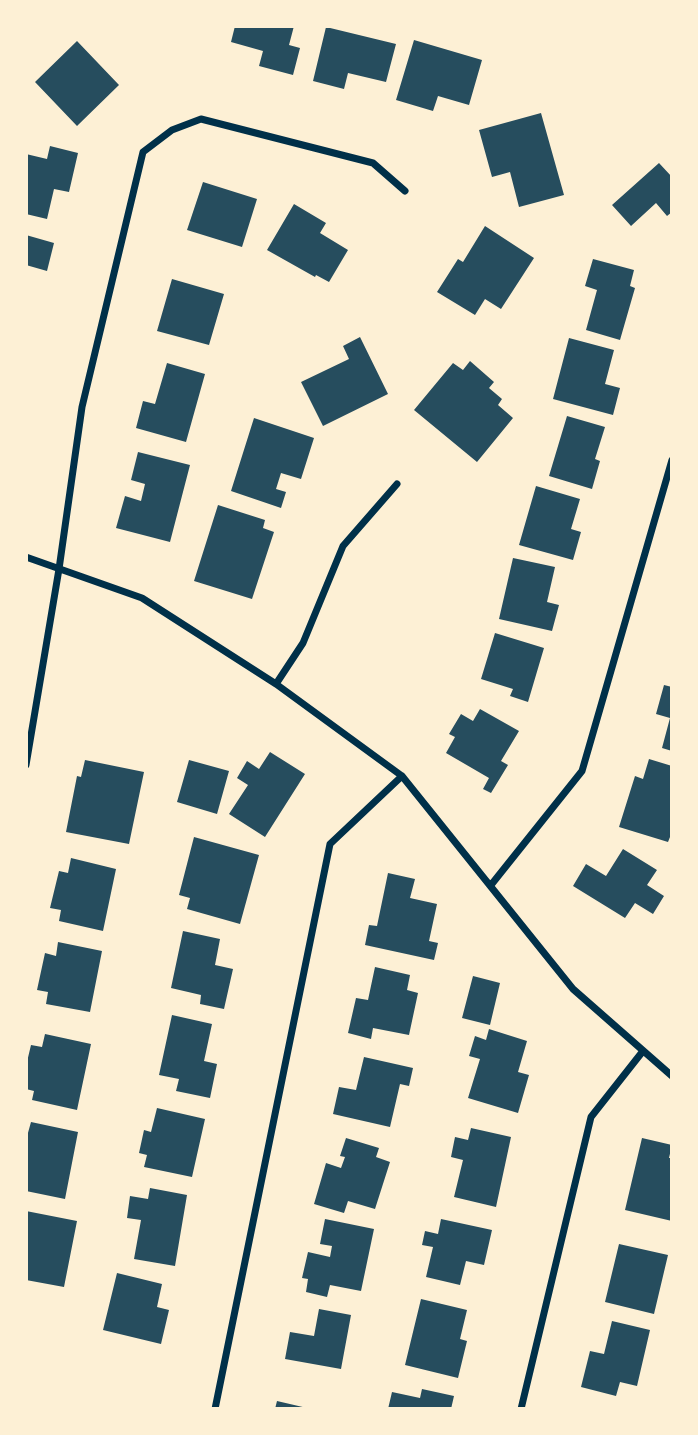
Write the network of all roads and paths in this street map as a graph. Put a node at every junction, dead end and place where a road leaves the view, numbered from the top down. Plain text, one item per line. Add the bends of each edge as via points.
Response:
1 (405, 191) dead end
2 (672, 460) edge
3 (397, 484) dead end
4 (26, 557) edge
5 (59, 569) junction
6 (276, 684) junction
7 (26, 765) edge
8 (402, 776) junction
9 (491, 885) junction
10 (643, 1051) junction
11 (672, 1076) edge
12 (215, 1409) edge
13 (521, 1409) edge

1 - 5 street via 373,163 201,119 172,130 143,152 82,407
2 - 9 street via 582,771
3 - 6 street via 344,546 303,643
4 - 5 street
5 - 6 street via 142,598
5 - 7 street
6 - 8 street
8 - 9 street
8 - 12 street via 330,844
9 - 10 street via 573,989
10 - 11 street
10 - 13 street via 591,1117

